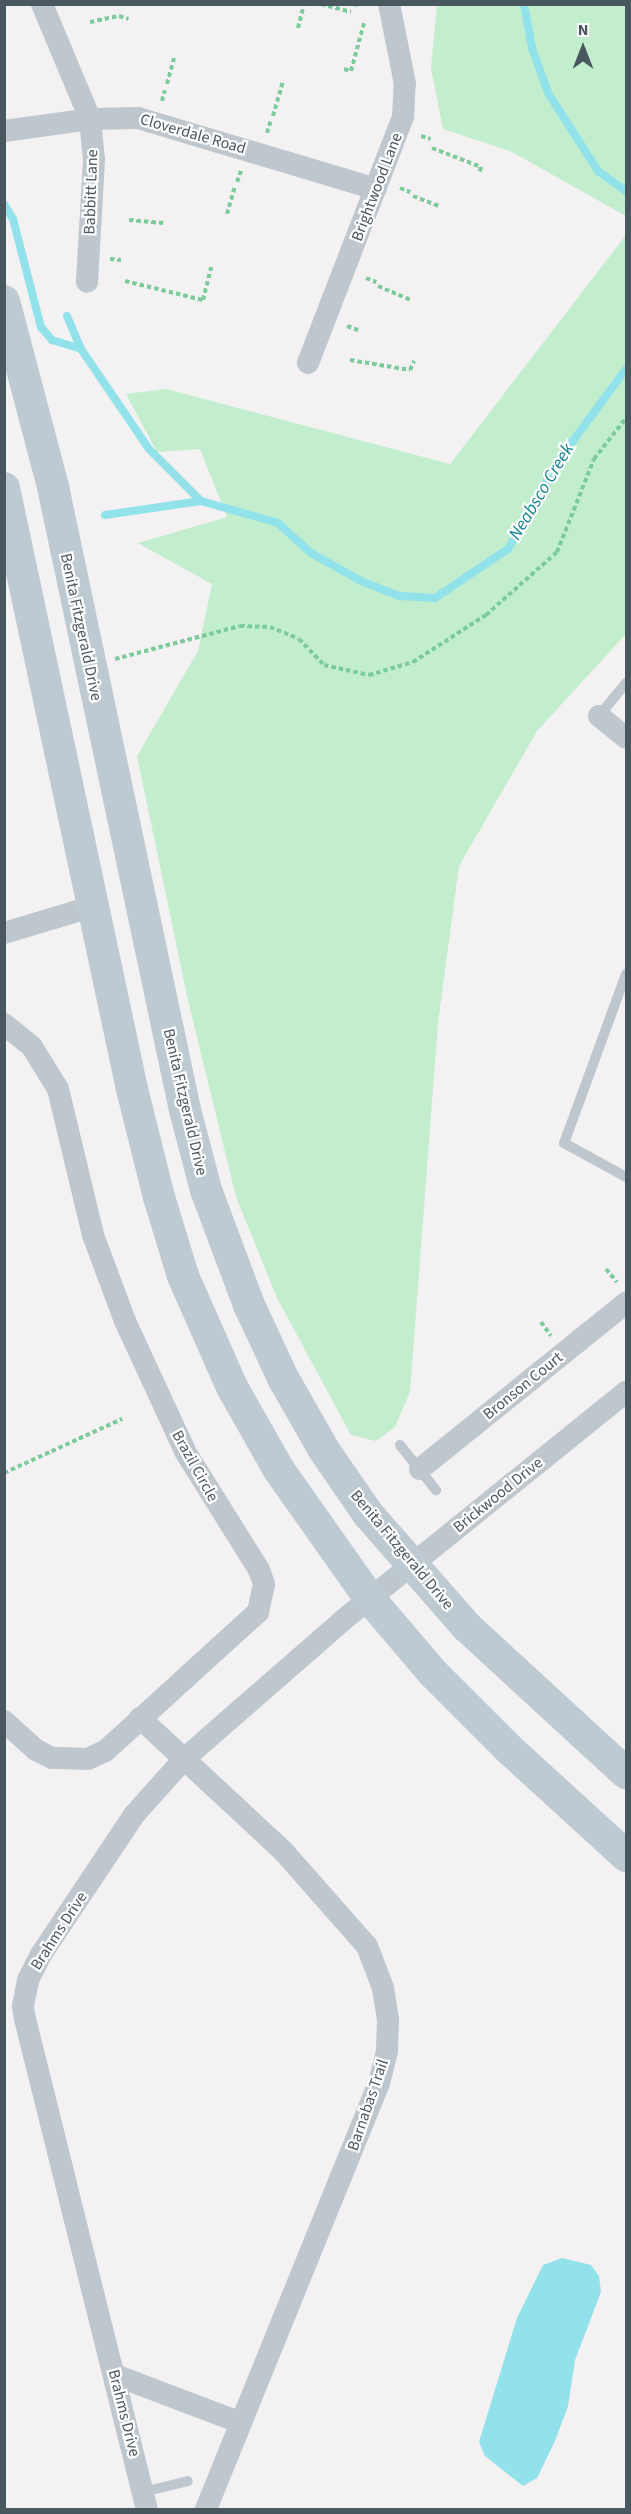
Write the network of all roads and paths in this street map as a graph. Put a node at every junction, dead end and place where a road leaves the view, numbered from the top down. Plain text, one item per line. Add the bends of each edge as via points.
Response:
1 (42, 4) edge
2 (304, 4) edge
3 (321, 4) edge
4 (389, 4) edge
5 (351, 12) dead end
6 (129, 19) dead end
7 (90, 22) dead end
8 (364, 23) dead end
9 (298, 28) dead end
10 (174, 58) dead end
11 (344, 69) dead end
12 (283, 81) dead end
13 (167, 84) dead end
14 (273, 116) dead end
15 (90, 119) junction
16 (4, 131) edge
17 (432, 148) dead end
18 (479, 174) dead end
19 (235, 186) dead end
20 (376, 189) junction
21 (413, 196) dead end
22 (439, 206) dead end
23 (227, 214) dead end
24 (129, 220) dead end
25 (166, 223) dead end
26 (211, 267) dead end
27 (124, 281) dead end
28 (87, 282) dead end
29 (378, 286) dead end
30 (411, 300) dead end
31 (4, 301) edge
32 (350, 360) dead end
33 (414, 361) dead end
34 (308, 363) dead end
35 (627, 418) edge
36 (4, 488) edge
37 (89, 666) junction
38 (627, 683) edge
39 (599, 716) joint
40 (627, 738) edge
41 (94, 906) junction
42 (4, 933) edge
43 (627, 974) edge
44 (4, 1024) edge
45 (627, 1177) edge
46 (624, 1311) edge
47 (627, 1392) edge
48 (122, 1419) dead end
49 (400, 1445) dead end
50 (420, 1469) junction
51 (4, 1473) edge
52 (436, 1490) dead end
53 (410, 1565) junction
54 (370, 1599) junction
55 (140, 1718) junction
56 (4, 1721) edge
57 (184, 1759) junction
58 (627, 1773) edge
59 (627, 1856) edge
60 (15, 2021) edge
61 (115, 2375) junction
62 (239, 2422) junction
63 (188, 2481) dead end
64 (145, 2501) edge
65 (206, 2510) edge

1 - 15 street, Babbitt Lane
2 - 9 path
3 - 5 path
4 - 20 street, Brightwood Lane via 405,84 405,103 400,128
6 - 7 path via 119,16
8 - 11 path via 351,71
10 - 13 path
12 - 14 path
15 - 16 street, Cloverdale Road
15 - 20 street, Cloverdale Road via 138,118
15 - 28 street, Babbitt Lane via 94,160
17 - 18 path via 481,167
19 - 23 path
20 - 34 street, Brightwood Lane
21 - 22 path
24 - 25 path
26 - 27 path via 203,300
29 - 30 path
31 - 37 main road, Benita Fitzgerald Drive via 53,487
32 - 33 path via 410,370
35 - 37 path via 594,459 557,552 486,615 413,662 369,675 324,665 299,639 270,627 240,626
36 - 41 main road
37 - 53 main road, Benita Fitzgerald Drive via 185,1110 226,1247 283,1378 324,1450 368,1514
38 - 39 lane
39 - 40 street
41 - 42 street
41 - 54 main road via 132,1089 183,1276 232,1387 279,1470
43 - 45 lane via 564,1143
44 - 55 street, Brazil Circle via 32,1047 58,1089 87,1212 124,1321 186,1453 264,1584 258,1612
46 - 50 street, Bronson Court
47 - 53 street, Brickwood Drive
48 - 51 path
49 - 50 lane
50 - 52 lane
53 - 54 street, Brickwood Drive
53 - 58 main road, Benita Fitzgerald Drive via 466,1627
54 - 57 street, Brahms Drive
54 - 59 main road via 433,1673 509,1749
55 - 56 street, Brazil Circle via 105,1751 70,1761 36,1750
55 - 57 street, Barnabas Trail
57 - 60 street, Brahms Drive via 135,1815 42,1953
57 - 62 street, Barnabas Trail via 284,1852 367,1946 383,1988 388,2020 387,2051 379,2082
60 - 61 street, Brahms Drive
61 - 62 street
61 - 64 street, Brahms Drive
62 - 65 street, Barnabas Trail
63 - 64 lane

